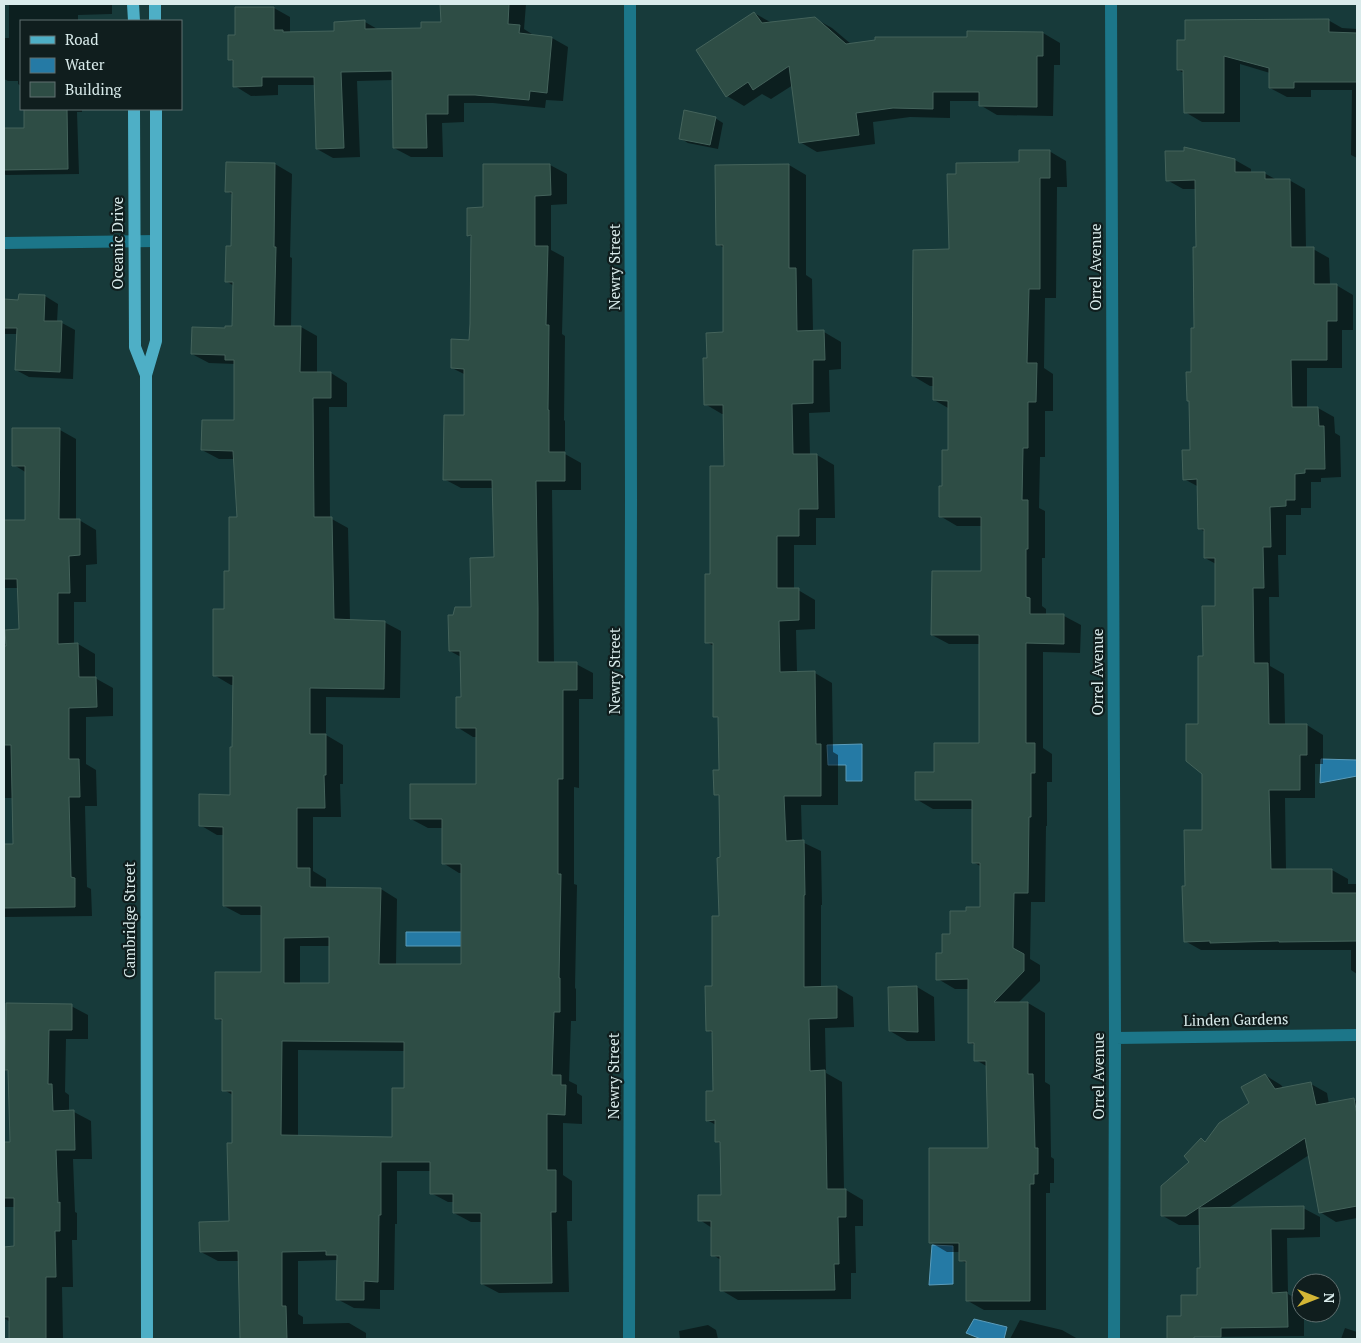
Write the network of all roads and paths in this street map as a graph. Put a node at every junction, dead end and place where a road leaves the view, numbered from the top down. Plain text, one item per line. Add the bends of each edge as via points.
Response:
1 (134, 4) edge
2 (155, 4) edge
3 (630, 4) edge
4 (1111, 4) edge
5 (134, 20) edge
6 (155, 20) edge
7 (134, 110) edge
8 (156, 110) edge
9 (156, 240) junction
10 (134, 241) junction
11 (4, 243) edge
12 (146, 375) junction
13 (146, 501) joint
14 (1357, 1035) edge
15 (1115, 1038) junction
16 (147, 1339) edge
17 (629, 1339) edge
18 (1114, 1339) edge

1 - 5 main road
2 - 6 main road
3 - 17 street, Newry Street
4 - 15 street, Orrel Avenue
7 - 10 main road, Oceanic Drive
8 - 9 main road, Oceanic Drive
9 - 10 street
9 - 12 main road, Oceanic Drive via 156,341
10 - 11 street
10 - 12 main road, Oceanic Drive via 135,347
12 - 13 main road, Oceanic Drive
13 - 16 main road, Cambridge Street
14 - 15 street, Linden Gardens
15 - 18 street, Orrel Avenue

